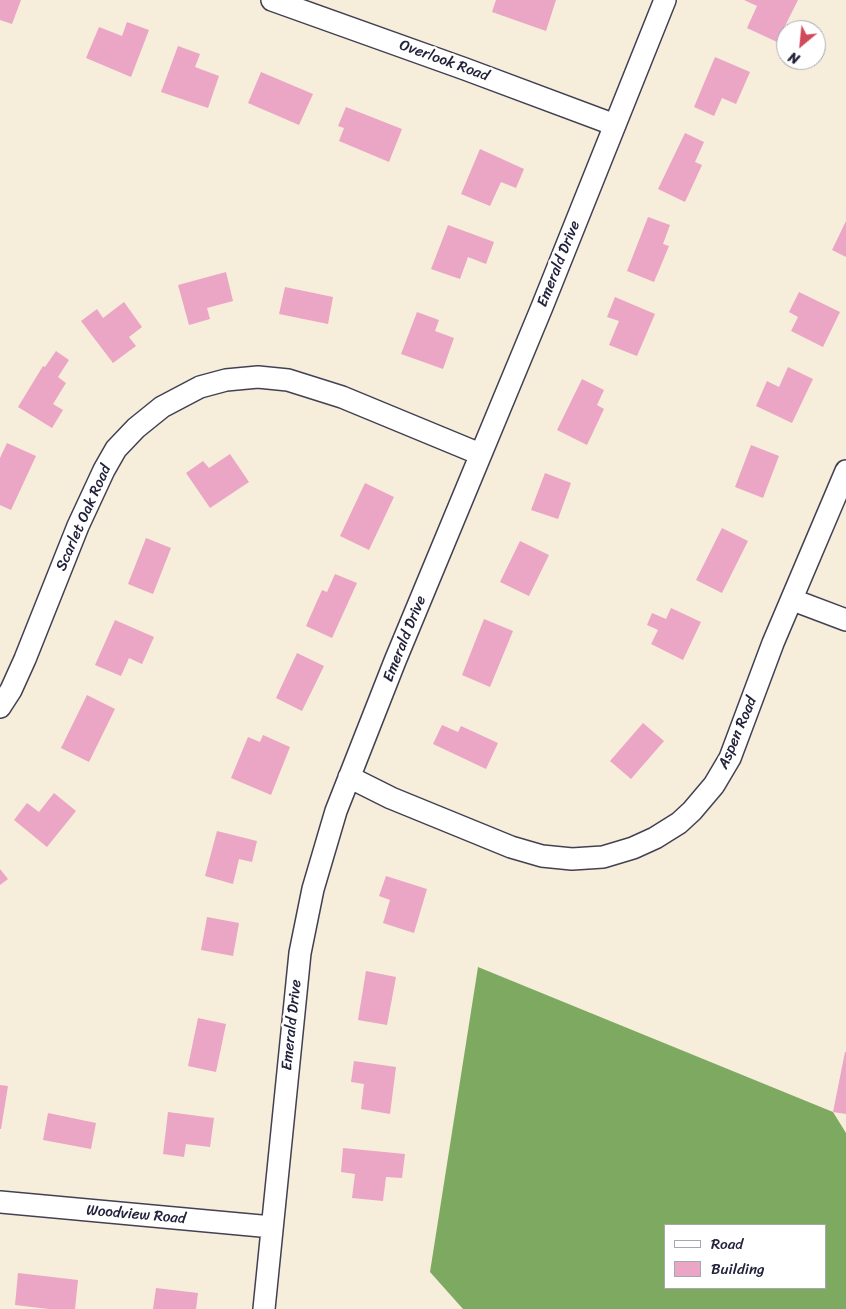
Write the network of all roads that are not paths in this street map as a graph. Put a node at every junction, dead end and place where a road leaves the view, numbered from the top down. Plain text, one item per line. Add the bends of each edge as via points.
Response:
1 (272, 0) edge
2 (666, 0) edge
3 (615, 125) junction
4 (480, 454) junction
5 (846, 471) edge
6 (793, 600) junction
7 (846, 620) edge
8 (0, 707) edge
9 (349, 777) junction
10 (0, 1202) edge
11 (272, 1227) junction
12 (264, 1309) edge

1 - 3 street, Overlook Road
2 - 3 street, Emerald Drive
3 - 4 street, Emerald Drive
4 - 8 street, Scarlet Oak Road via 342,397 288,380 258,377 226,380 200,387 162,407 116,449 104,470 78,526 25,660
4 - 9 street, Emerald Drive
5 - 6 street, Aspen Road
6 - 7 street
6 - 9 street, Aspen Road via 730,758 714,785 678,823 633,848 603,857 572,859 542,856 501,843 391,798
9 - 11 street, Emerald Drive via 313,889 300,953
10 - 11 street, Woodview Road
11 - 12 street, Emerald Drive

